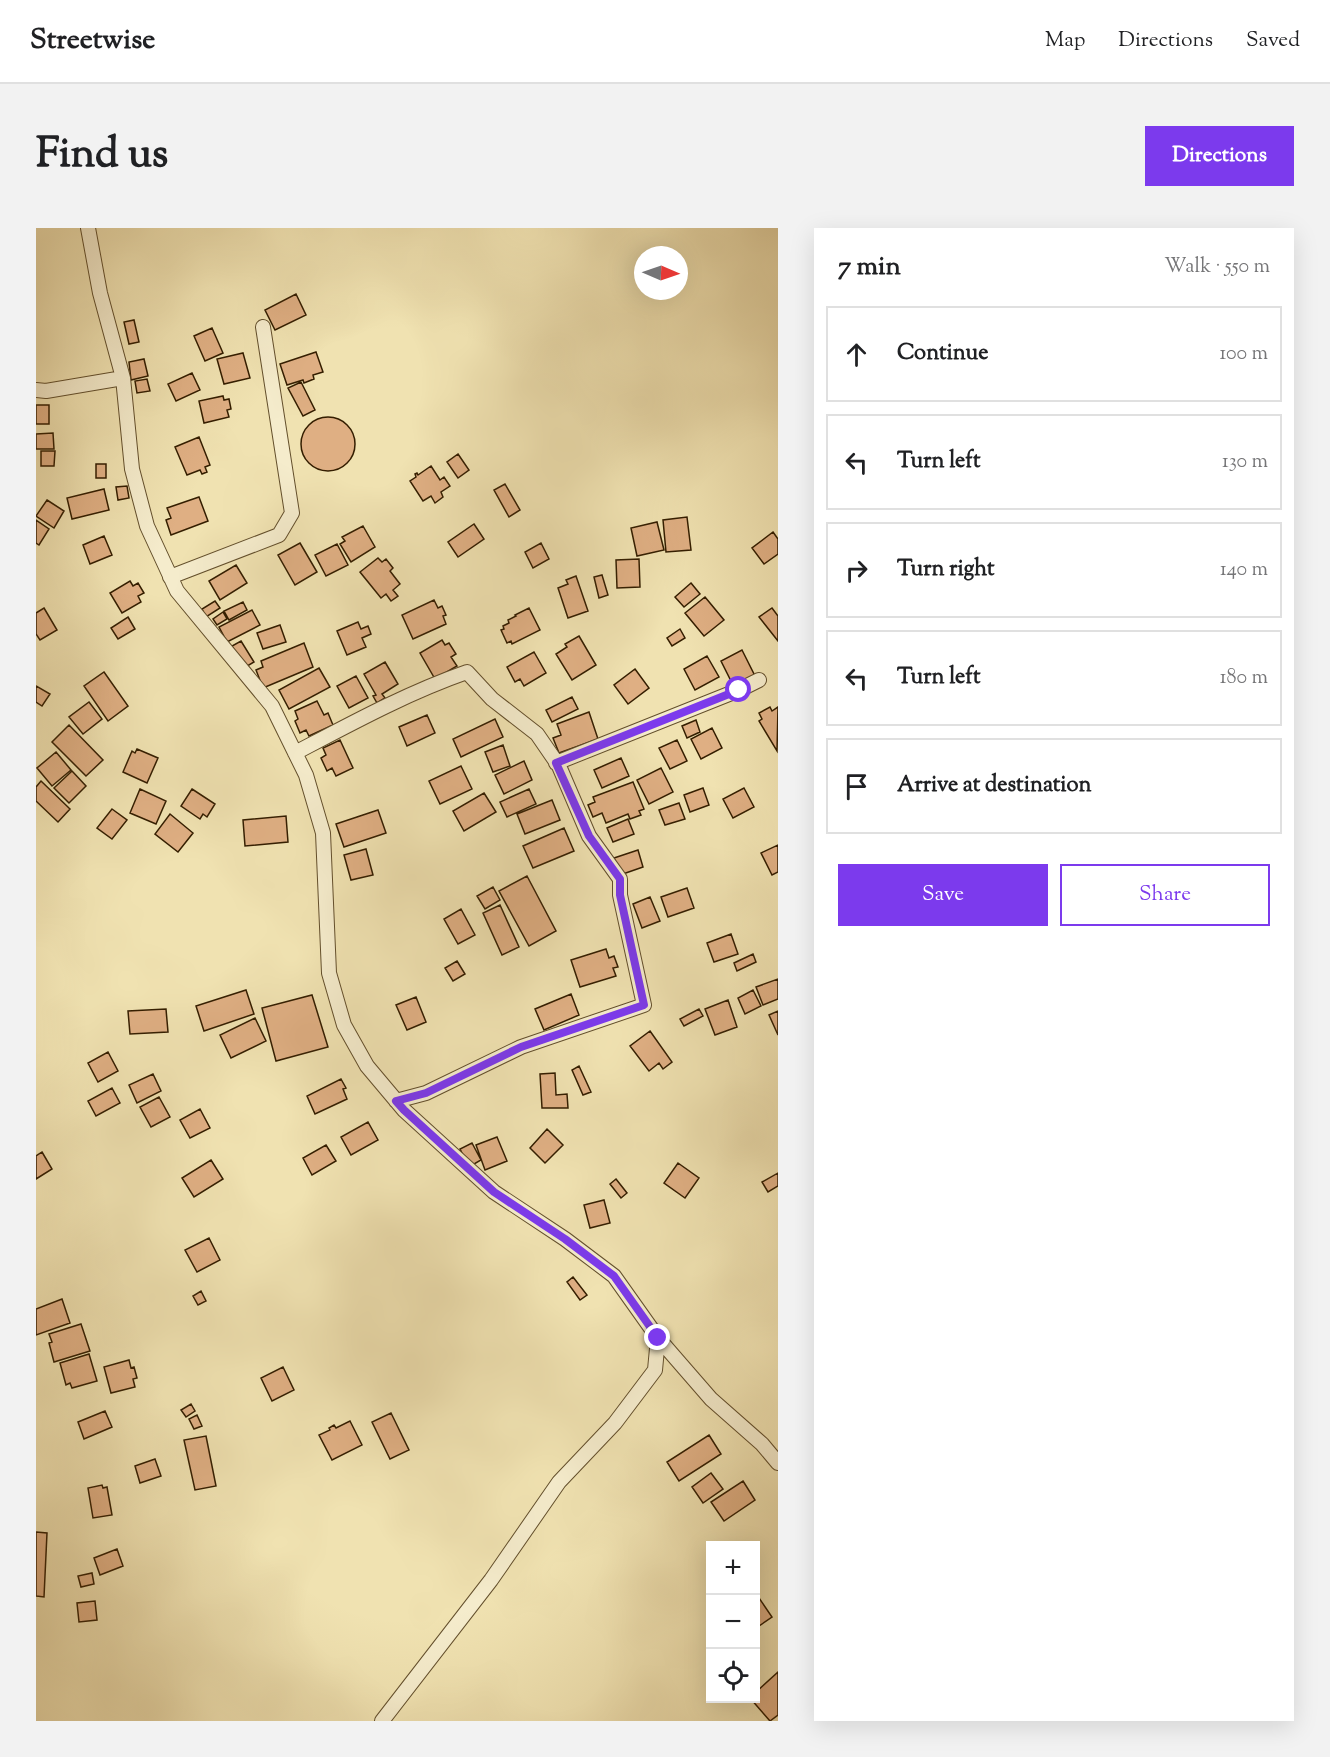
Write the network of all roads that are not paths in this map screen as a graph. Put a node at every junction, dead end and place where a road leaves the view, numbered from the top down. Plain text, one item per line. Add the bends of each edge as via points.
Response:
1 (88, 228) edge
2 (263, 327) dead end
3 (123, 378) junction
4 (36, 390) edge
5 (170, 577) junction
6 (759, 680) dead end
7 (295, 753) junction
8 (556, 763) junction
9 (396, 1101) junction
10 (658, 1338) junction
11 (778, 1463) edge
12 (382, 1721) edge

1 - 3 street via 100,293
2 - 5 street via 292,513 279,535
3 - 4 street
3 - 5 street via 132,469 147,526
5 - 7 street via 177,591 272,706
6 - 8 street
7 - 8 street via 386,705 467,672 492,699 537,734
7 - 9 street via 306,775 323,833 329,973 344,1024 367,1066
8 - 9 street via 589,836 620,879 644,1005 521,1047 426,1093
9 - 10 street via 494,1192 614,1276
10 - 11 street via 711,1399
10 - 12 street via 655,1370 615,1422 559,1482 492,1580

